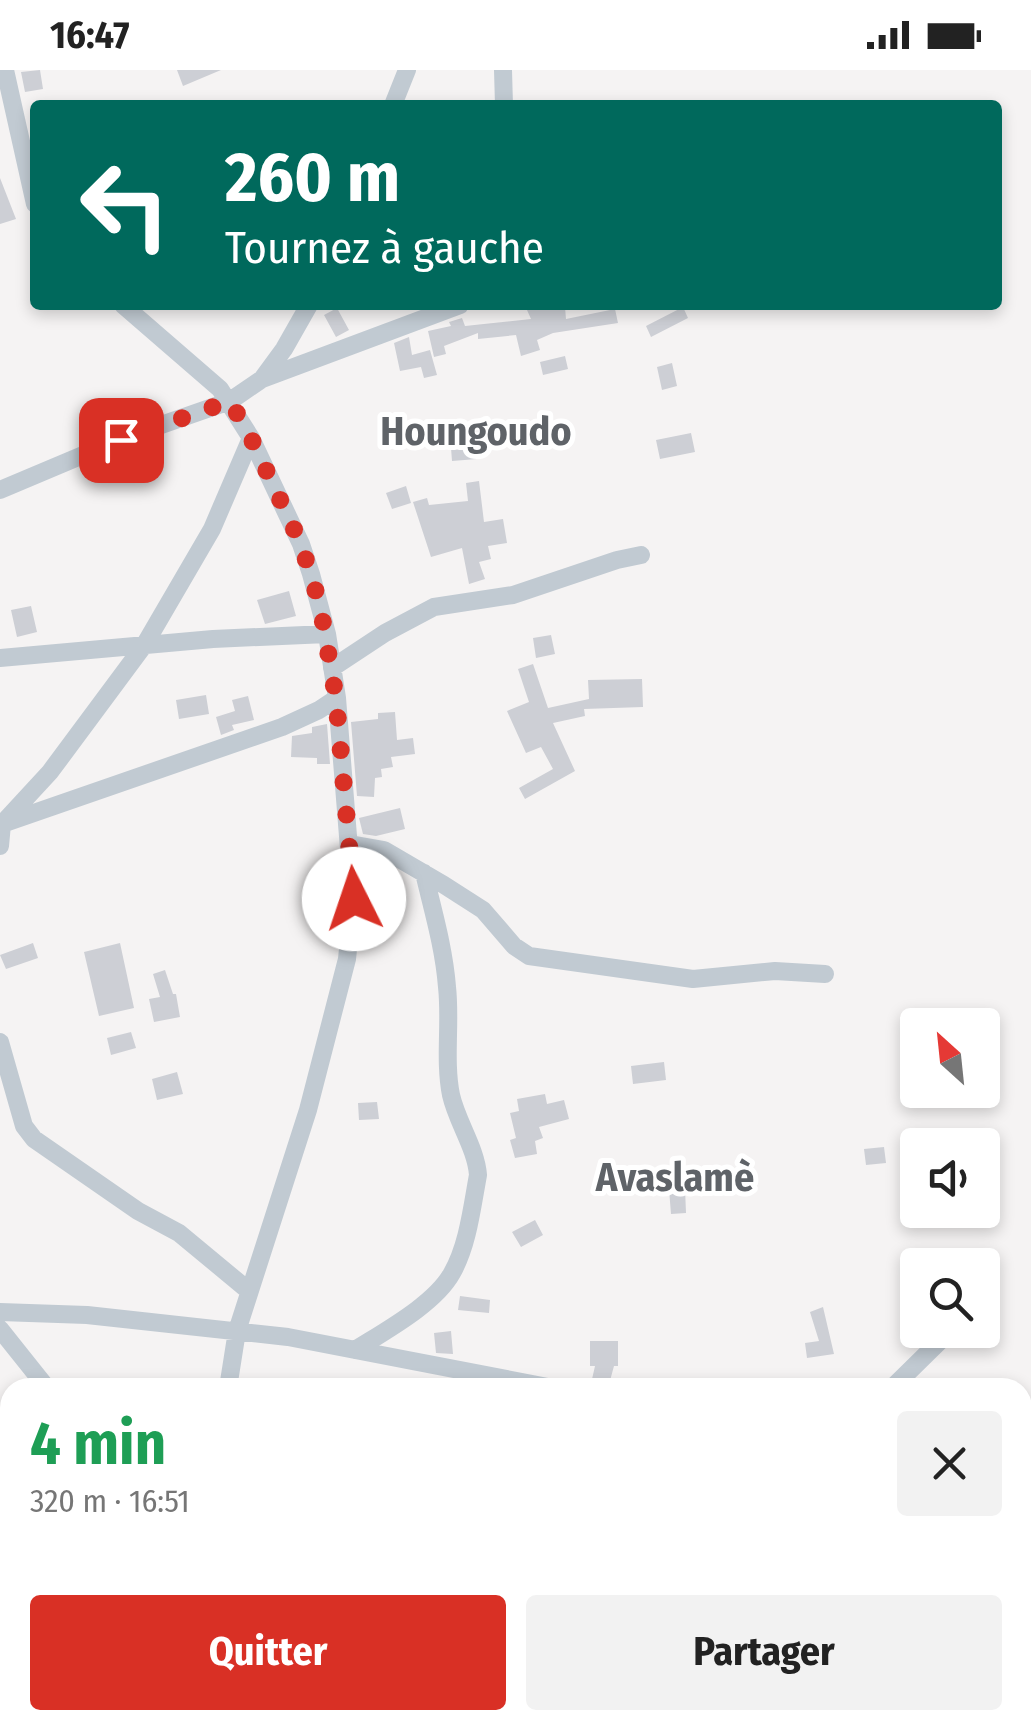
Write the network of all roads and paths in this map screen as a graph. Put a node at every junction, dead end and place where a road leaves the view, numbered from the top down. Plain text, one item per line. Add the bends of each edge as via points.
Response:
1 (5, 70) edge
2 (407, 70) edge
3 (503, 70) edge
4 (395, 100) edge
5 (504, 100) edge
6 (30, 182) edge
7 (128, 310) edge
8 (306, 310) edge
9 (447, 310) edge
10 (262, 379) junction
11 (230, 401) junction
12 (251, 438) junction
13 (0, 490) edge
14 (641, 555) dead end
15 (327, 634) junction
16 (144, 644) junction
17 (0, 658) edge
18 (332, 668) junction
19 (336, 698) junction
20 (1, 825) edge
21 (350, 844) junction
22 (0, 846) edge
23 (424, 873) junction
24 (824, 974) dead end
25 (0, 1042) edge
26 (249, 1292) junction
27 (0, 1312) edge
28 (0, 1329) edge
29 (237, 1331) junction
30 (932, 1348) edge
31 (355, 1350) junction
32 (40, 1378) edge
33 (230, 1378) edge
34 (502, 1378) edge
35 (902, 1378) edge

1 - 6 street
2 - 4 street
3 - 5 street
7 - 11 street
8 - 10 street
9 - 10 street
10 - 11 street
11 - 12 street
11 - 13 street
12 - 15 street via 301,544
12 - 16 street via 212,529
14 - 18 street via 513,595 434,607
15 - 16 street
15 - 18 street
16 - 17 street
16 - 20 street via 50,772
18 - 19 street
19 - 20 street via 282,727
19 - 21 street
20 - 22 street
21 - 23 street via 384,850
21 - 26 street via 354,899 347,959 308,1110
23 - 24 street via 483,910 528,956 692,978
23 - 31 street via 448,990 450,1090 478,1175 464,1241 440,1290
25 - 26 street via 34,1140 178,1233
26 - 29 street
27 - 29 street
28 - 32 street
29 - 31 street
29 - 33 street
30 - 35 street
31 - 34 street

